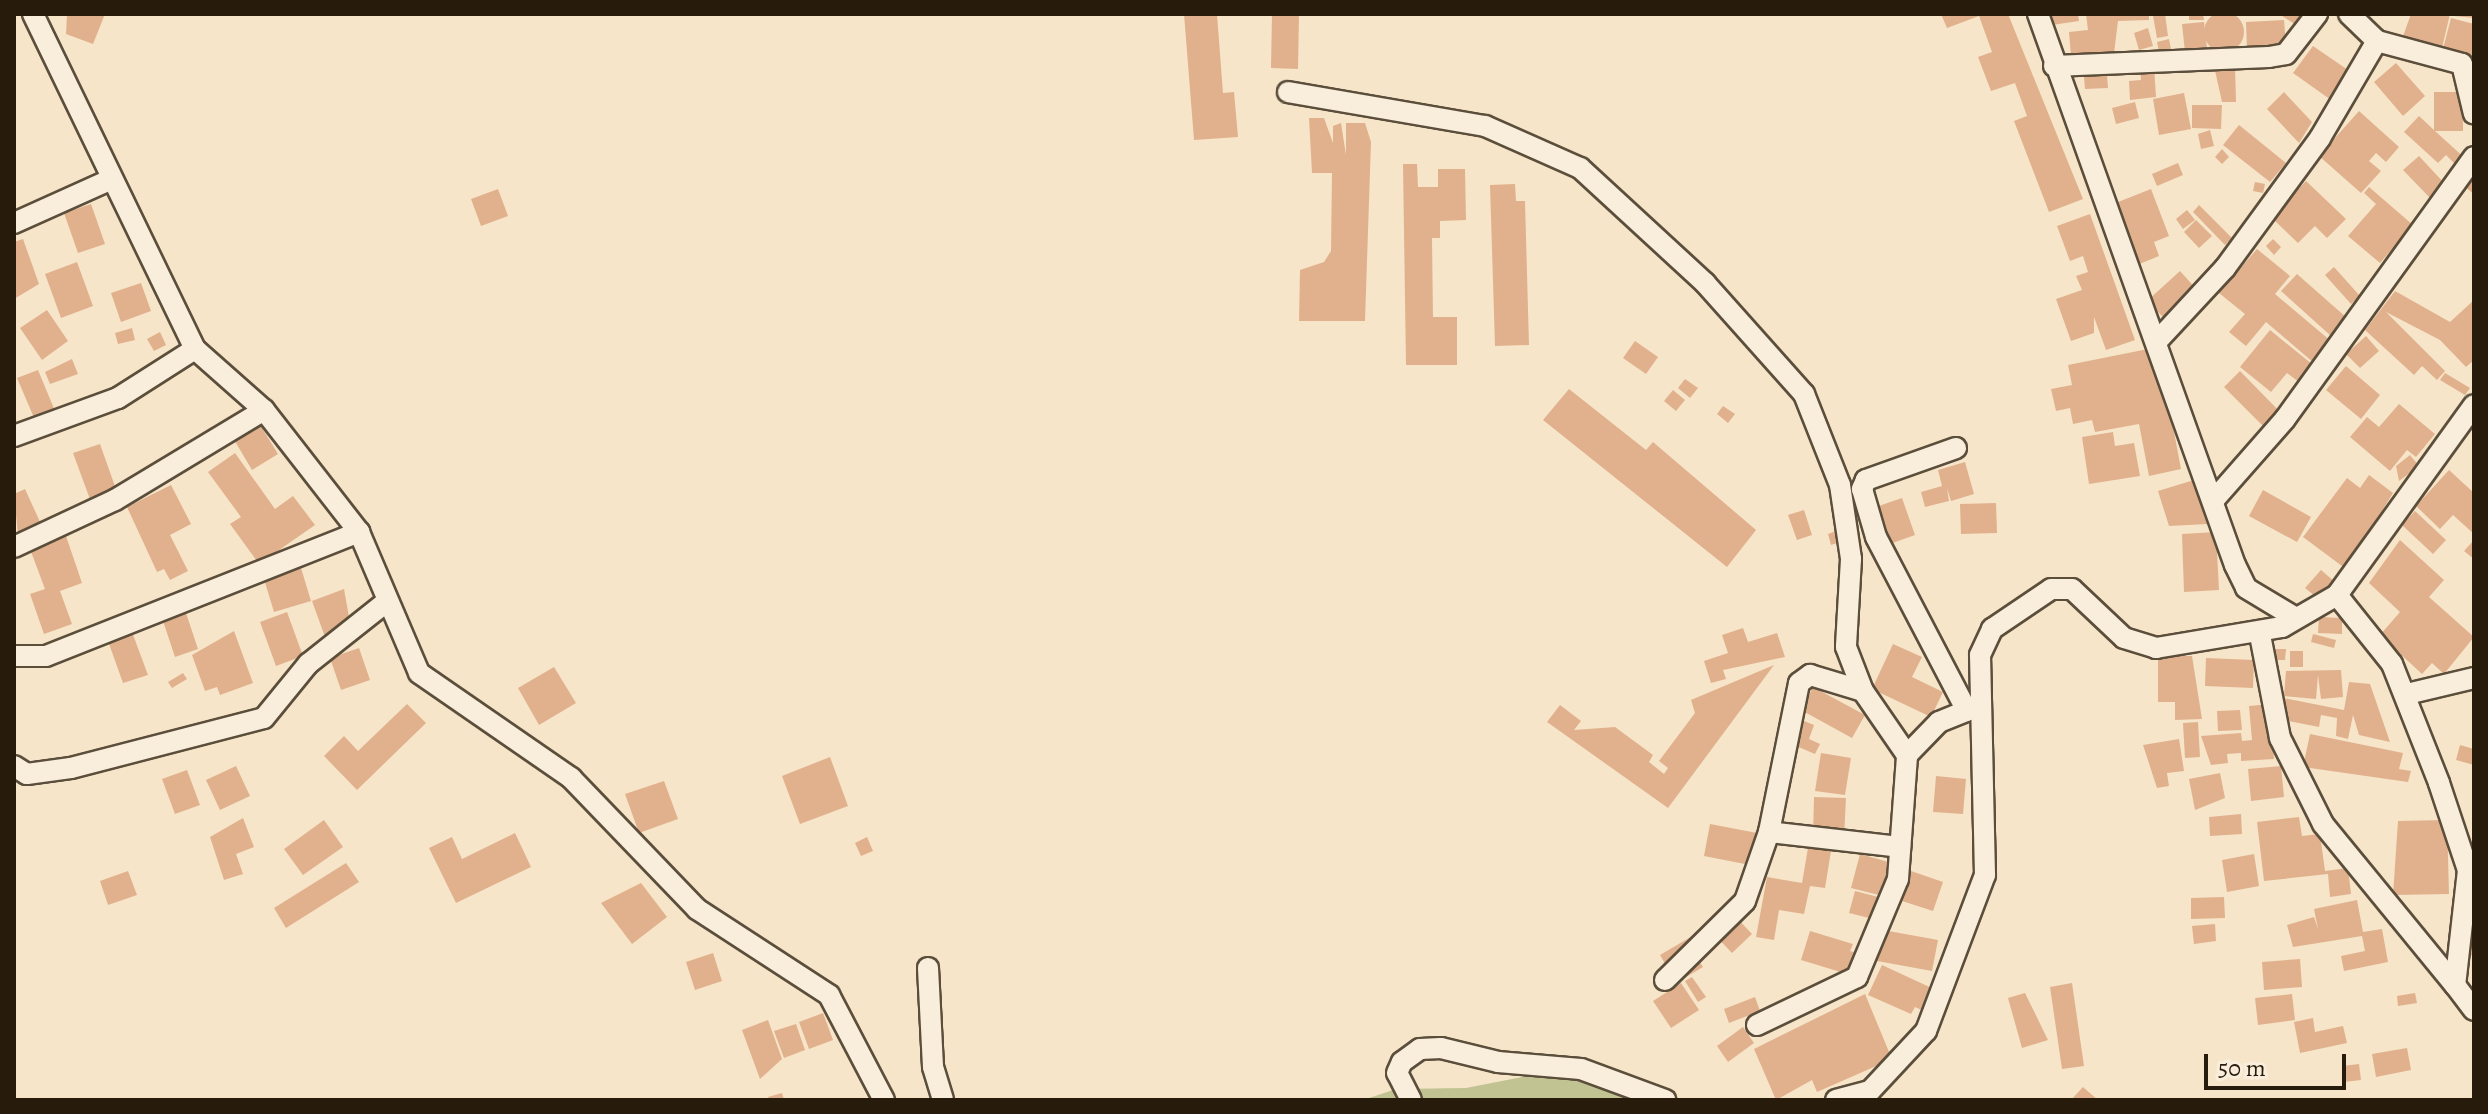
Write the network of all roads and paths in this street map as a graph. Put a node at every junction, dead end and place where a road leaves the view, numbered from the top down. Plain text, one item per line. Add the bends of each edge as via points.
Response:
1 (33, 14) edge
2 (2038, 14) edge
3 (2317, 14) edge
4 (2349, 14) edge
5 (2377, 41) junction
6 (2054, 66) junction
7 (1288, 92) dead end
8 (2474, 114) edge
9 (2474, 157) edge
10 (112, 179) junction
11 (14, 223) edge
12 (2160, 338) junction
13 (195, 349) junction
14 (2474, 405) edge
15 (264, 410) junction
16 (14, 436) edge
17 (1956, 448) dead end
18 (2213, 501) junction
19 (359, 532) junction
20 (14, 547) edge
21 (2337, 595) junction
22 (385, 603) junction
23 (2296, 618) junction
24 (2260, 635) junction
25 (14, 656) edge
26 (2471, 672) edge
27 (1863, 691) junction
28 (2407, 694) junction
29 (1974, 708) junction
30 (1907, 755) junction
31 (14, 766) edge
32 (1769, 832) junction
33 (1900, 847) junction
34 (2471, 871) edge
35 (928, 968) dead end
36 (1665, 980) dead end
37 (2455, 985) junction
38 (2474, 1010) edge
39 (1757, 1025) dead end
40 (884, 1100) edge
41 (943, 1100) edge
42 (1411, 1100) edge
43 (1665, 1100) edge
44 (1836, 1100) edge

1 - 10 street
2 - 6 street
3 - 6 street via 2278,56
4 - 5 street
5 - 8 street via 2462,64
5 - 12 street via 2320,138 2225,268
6 - 12 street
7 - 27 street via 1485,126 1580,168 1705,283 1804,394 1840,485 1851,559 1846,647
9 - 18 street via 2285,419
10 - 11 street
10 - 13 street
12 - 18 street
13 - 15 street
13 - 16 street via 118,398
14 - 21 street
15 - 19 street
15 - 20 street via 115,500
17 - 29 street via 1866,480 1862,489 1876,537
18 - 23 street via 2246,588
19 - 22 street
19 - 25 street via 46,656
21 - 23 street
21 - 28 street via 2383,651
22 - 31 street via 308,664 264,718 71,768 27,774
22 - 40 street via 419,673 571,778 697,909 829,995
23 - 24 street
24 - 29 street via 2156,648 2124,638 2072,589 2051,589 1992,629 1980,655
24 - 37 street via 2280,738 2323,824
26 - 28 street
27 - 30 street
27 - 32 street via 1810,675 1799,683
28 - 34 street
29 - 30 street via 1939,722
29 - 44 street via 1985,875 1926,1031 1870,1091
30 - 33 street
32 - 33 street
32 - 36 street via 1745,901
33 - 39 street via 1898,879 1857,977
34 - 37 street
35 - 41 street via 933,1067
37 - 38 street
42 - 43 street via 1397,1073 1402,1062 1420,1049 1441,1048 1498,1062 1581,1069

